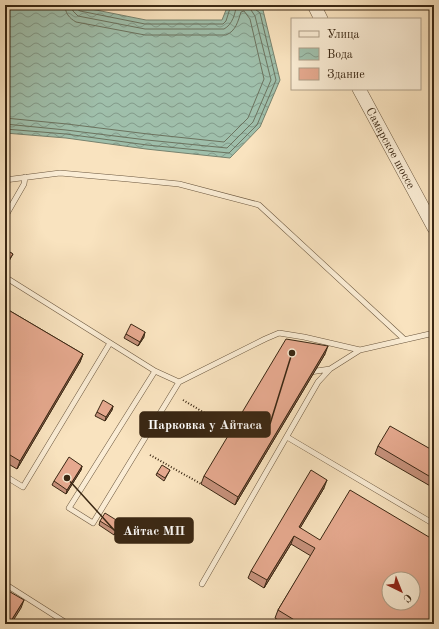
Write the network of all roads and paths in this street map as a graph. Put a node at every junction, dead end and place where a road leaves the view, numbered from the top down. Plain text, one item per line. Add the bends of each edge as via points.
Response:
1 (314, 5) edge
2 (320, 18) edge
3 (360, 90) edge
4 (25, 177) junction
5 (5, 180) edge
6 (5, 217) edge
7 (434, 228) edge
8 (5, 277) edge
9 (434, 333) edge
10 (404, 339) junction
11 (110, 343) junction
12 (360, 350) junction
13 (330, 369) junction
14 (155, 371) junction
15 (305, 375) edge
16 (179, 382) junction
17 (183, 400) dead end
18 (233, 430) edge
19 (287, 437) junction
20 (150, 455) dead end
21 (5, 476) edge
22 (201, 484) dead end
23 (434, 524) edge
24 (5, 584) edge
25 (202, 584) dead end
26 (68, 624) edge

1 - 2 street
3 - 7 street, Самарское шоссе
4 - 5 lane
4 - 6 lane via 24,184
4 - 10 lane via 60,173 179,184 259,205
8 - 11 lane
9 - 10 lane
10 - 12 lane
11 - 14 lane
11 - 21 lane via 23,487
12 - 13 lane
12 - 16 lane via 279,333
13 - 15 lane
13 - 19 lane via 318,382
14 - 16 lane
14 - 16 lane via 69,508 93,523
17 - 18 path
19 - 23 lane
19 - 25 lane
20 - 22 path
24 - 26 lane

